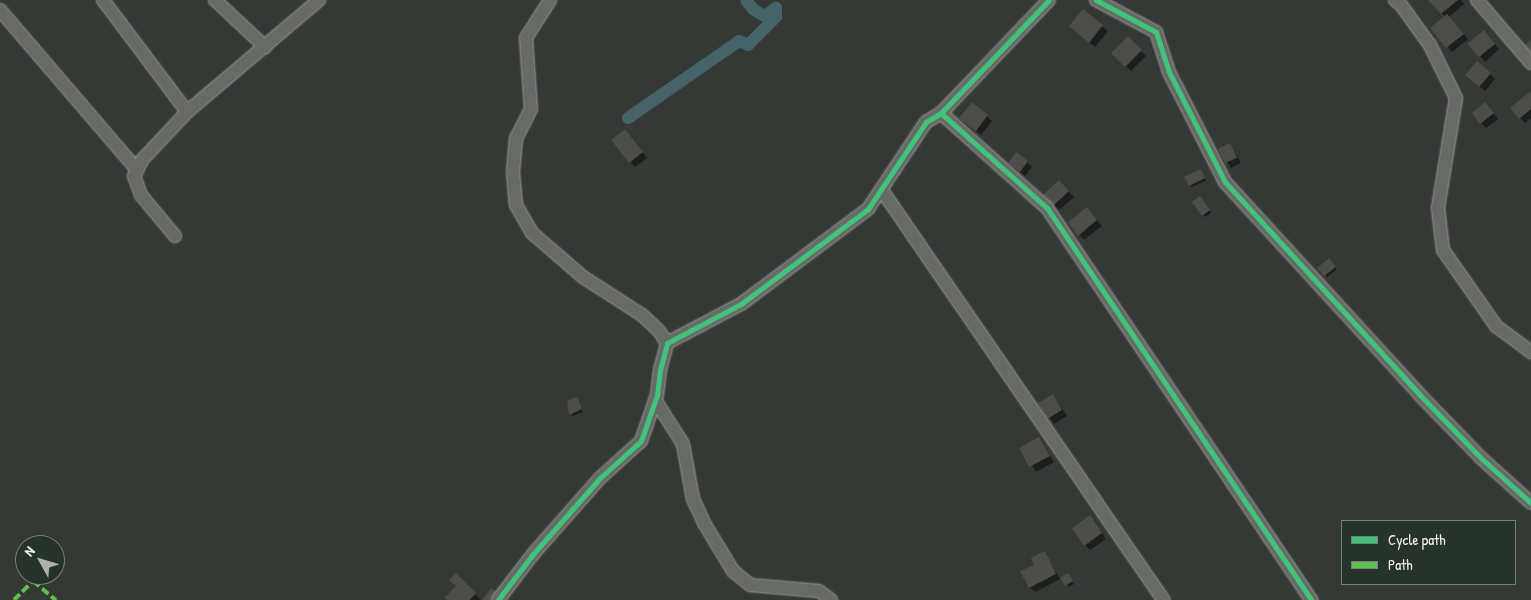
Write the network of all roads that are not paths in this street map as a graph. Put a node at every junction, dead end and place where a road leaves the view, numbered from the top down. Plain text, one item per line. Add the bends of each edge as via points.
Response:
1 (103, 0) edge
2 (215, 0) edge
3 (319, 0) edge
4 (550, 0) edge
5 (1049, 0) edge
6 (1096, 0) edge
7 (1395, 0) edge
8 (1477, 0) edge
9 (0, 10) edge
10 (265, 48) junction
11 (1531, 63) edge
12 (187, 112) junction
13 (941, 113) junction
14 (137, 170) junction
15 (881, 189) junction
16 (175, 236) dead end
17 (667, 343) junction
18 (1531, 352) edge
19 (655, 400) junction
20 (1531, 503) edge
21 (498, 600) edge
22 (831, 600) edge
23 (1164, 600) edge
24 (1311, 600) edge

1 - 12 street
2 - 10 street
3 - 10 street
4 - 17 street via 526,38 531,109 516,138 513,172 516,206 532,233 583,277 642,315
5 - 13 street
6 - 20 street via 1156,32 1169,72 1224,182 1419,394 1481,458
7 - 18 street via 1430,45 1456,98 1438,208 1443,250 1496,326
8 - 11 street
9 - 14 street
10 - 12 street
12 - 14 street via 142,160
13 - 15 street via 926,122
13 - 24 street via 1047,208
14 - 16 street via 134,176 142,195
15 - 17 street via 868,209 741,304
15 - 23 street
17 - 19 street
19 - 21 street via 641,442 600,478 533,554
19 - 22 street via 682,444 693,499 732,571 750,585 819,591

